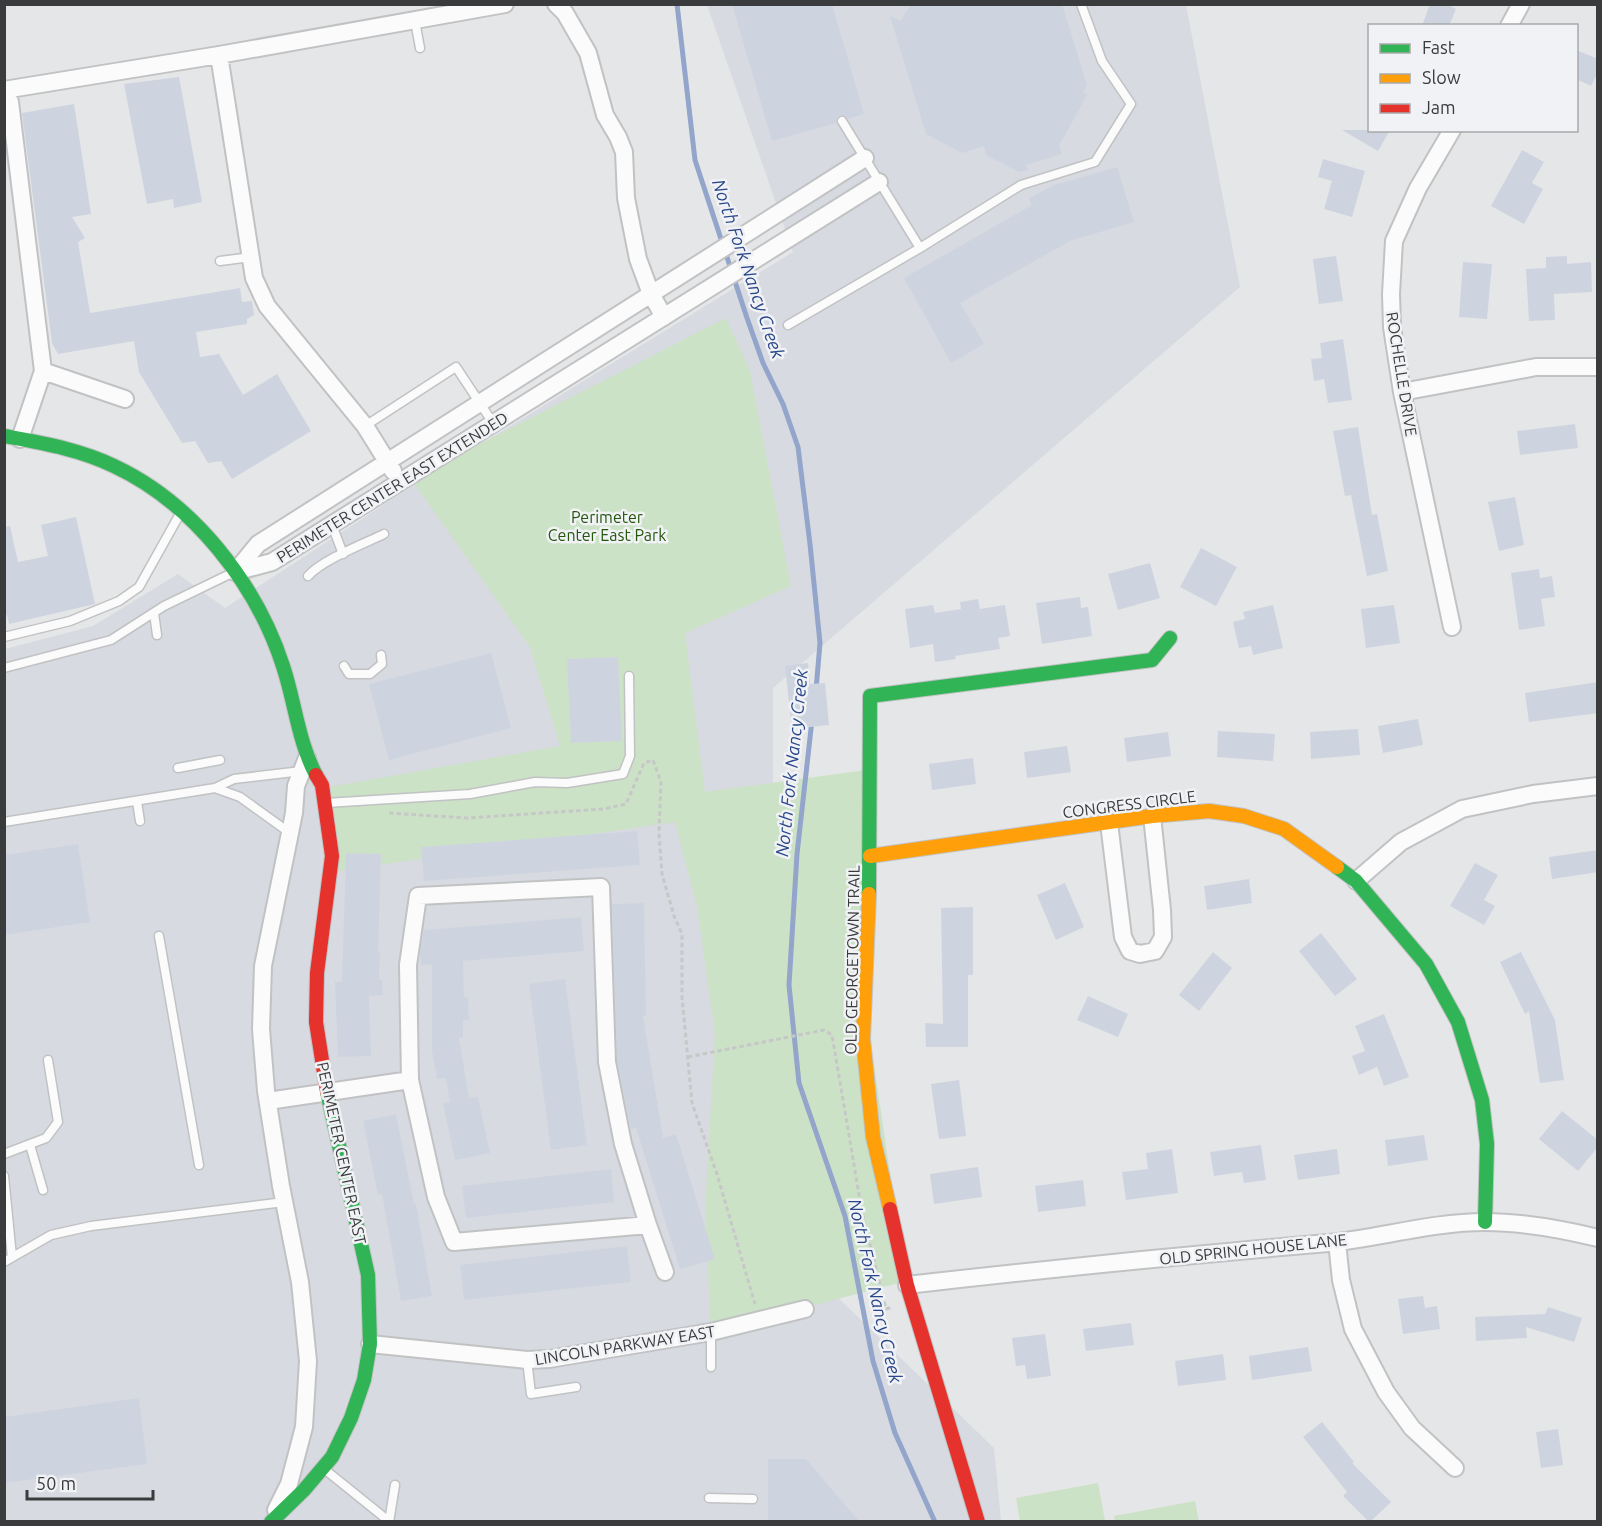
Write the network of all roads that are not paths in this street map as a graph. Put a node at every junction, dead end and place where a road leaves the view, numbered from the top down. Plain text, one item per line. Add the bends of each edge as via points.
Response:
1 (505, 4) edge
2 (556, 4) edge
3 (1081, 4) edge
4 (1521, 4) edge
5 (415, 21) junction
6 (1510, 24) edge
7 (420, 48) dead end
8 (219, 55) junction
9 (4, 90) edge
10 (4, 98) edge
11 (842, 121) dead end
12 (1451, 132) edge
13 (865, 158) junction
14 (879, 182) junction
15 (920, 248) junction
16 (251, 257) junction
17 (220, 261) dead end
18 (651, 294) junction
19 (664, 317) junction
20 (788, 325) dead end
21 (1598, 367) edge
22 (43, 371) junction
23 (1402, 392) junction
24 (125, 399) dead end
25 (480, 404) junction
26 (493, 423) junction
27 (365, 426) junction
28 (12, 438) edge
29 (388, 462) junction
30 (400, 482) junction
31 (182, 511) junction
32 (332, 525) junction
33 (384, 534) dead end
34 (342, 554) junction
35 (235, 572) junction
36 (308, 576) dead end
37 (154, 613) junction
38 (1452, 627) dead end
39 (157, 635) dead end
40 (4, 637) edge
41 (1170, 639) dead end
42 (381, 655) dead end
43 (344, 666) dead end
44 (4, 668) edge
45 (629, 676) dead end
46 (220, 760) dead end
47 (304, 764) junction
48 (178, 768) dead end
49 (1598, 786) edge
50 (215, 788) junction
51 (136, 802) junction
52 (325, 803) junction
53 (1152, 816) junction
54 (140, 821) dead end
55 (4, 822) edge
56 (1109, 823) junction
57 (290, 833) junction
58 (870, 856) junction
59 (1356, 881) junction
60 (159, 936) dead end
61 (48, 1060) dead end
62 (410, 1080) junction
63 (327, 1093) junction
64 (268, 1101) junction
65 (30, 1144) junction
66 (4, 1154) edge
67 (199, 1166) dead end
68 (4, 1176) edge
69 (43, 1190) dead end
70 (284, 1202) junction
71 (1485, 1222) junction
72 (648, 1225) junction
73 (1598, 1239) edge
74 (1337, 1242) junction
75 (8, 1260) edge
76 (665, 1272) dead end
77 (907, 1285) junction
78 (805, 1309) dead end
79 (711, 1332) junction
80 (370, 1344) junction
81 (527, 1360) junction
82 (711, 1367) dead end
83 (576, 1387) dead end
84 (323, 1468) junction
85 (1455, 1468) dead end
86 (395, 1485) dead end
87 (709, 1498) dead end
88 (753, 1500) dead end
89 (271, 1521) edge
90 (390, 1521) edge
91 (978, 1521) edge

1 - 5 street
2 - 18 street via 588,53 605,116 624,152 626,198 638,259
3 - 15 lane via 1102,61 1131,104 1095,162 1021,185
4 - 6 street
5 - 7 lane
5 - 8 street
8 - 9 street
8 - 16 street
10 - 22 street via 10,102
11 - 13 lane
12 - 23 street, ROCHELLE DRIVE via 1418,188 1394,241 1392,327
13 - 14 lane
13 - 18 street, PERIMETER CENTER EAST EXTENDED
14 - 15 lane
14 - 19 street, PERIMETER CENTER EAST EXTENDED
15 - 20 lane
16 - 17 lane
16 - 27 street via 254,278 267,306
18 - 19 street
18 - 25 street, PERIMETER CENTER EAST EXTENDED
19 - 26 street, PERIMETER CENTER EAST EXTENDED
21 - 23 street via 1536,367
22 - 24 street
22 - 28 street
23 - 38 street, ROCHELLE DRIVE
25 - 26 lane
25 - 27 lane via 456,367
25 - 29 street, PERIMETER CENTER EAST EXTENDED
26 - 30 street, PERIMETER CENTER EAST EXTENDED
27 - 29 street
28 - 31 street, PERIMETER CENTER EAST via 62,447 115,466
29 - 30 street
29 - 35 street, PERIMETER CENTER EAST EXTENDED via 258,544
30 - 32 street, PERIMETER CENTER EAST EXTENDED
31 - 35 street, PERIMETER CENTER EAST via 201,528
31 - 40 lane via 139,587 119,601 70,621
32 - 34 lane
32 - 35 street, PERIMETER CENTER EAST EXTENDED via 272,562
33 - 34 lane
34 - 36 lane
35 - 37 lane
35 - 47 street, PERIMETER CENTER EAST via 255,603 283,664
37 - 39 lane
37 - 44 lane via 111,640
41 - 58 street, OLD GEORGETOWN TRAIL via 1152,660 870,696
42 - 43 lane via 382,664 370,674 349,674
45 - 52 lane via 630,756 623,774 567,783 535,782 470,794
46 - 48 lane
47 - 50 lane via 234,779
47 - 52 street, PERIMETER CENTER EAST via 322,785
47 - 57 street, PERIMETER CENTER EAST via 296,786
49 - 59 street via 1462,809 1401,842
50 - 51 lane
50 - 57 lane via 240,797
51 - 54 lane
51 - 55 lane
52 - 63 street, PERIMETER CENTER EAST via 332,856 317,973 316,1022
53 - 56 street, CONGRESS CIRCLE
53 - 56 street via 1163,937 1155,951 1140,954 1130,951 1123,937
53 - 59 street, CONGRESS CIRCLE via 1209,811 1254,819 1284,829
56 - 58 street, CONGRESS CIRCLE
57 - 64 street, PERIMETER CENTER EAST via 263,966 261,1029
58 - 77 street, OLD GEORGETOWN TRAIL via 863,1039 873,1137
59 - 71 street, CONGRESS CIRCLE via 1426,964 1458,1022 1482,1100 1487,1144
60 - 67 lane
61 - 65 lane via 58,1122 46,1138
62 - 63 street
62 - 72 street via 436,1197 454,1242
62 - 72 street via 408,965 418,896 601,887 607,1062 623,1144
63 - 64 street
63 - 80 street, PERIMETER CENTER EAST via 368,1275
64 - 70 street, PERIMETER CENTER EAST
65 - 66 lane
65 - 69 lane
68 - 75 lane
70 - 75 lane via 91,1226 51,1235
70 - 89 street, PERIMETER CENTER EAST via 300,1282 308,1361 304,1427 289,1484
71 - 73 street, OLD SPRING HOUSE LANE via 1551,1227
71 - 74 street, OLD SPRING HOUSE LANE
72 - 76 street
74 - 77 street, OLD SPRING HOUSE LANE
74 - 85 street via 1353,1329 1369,1360 1412,1428
77 - 91 street, OLD GEORGETOWN TRAIL
78 - 79 street, LINCOLN PARKWAY EAST
79 - 81 street, LINCOLN PARKWAY EAST
79 - 82 lane
80 - 81 street, LINCOLN PARKWAY EAST
80 - 84 street, PERIMETER CENTER EAST via 364,1380 351,1418
81 - 83 lane via 531,1394
84 - 89 street, PERIMETER CENTER EAST
84 - 90 lane
86 - 90 lane
87 - 88 lane

